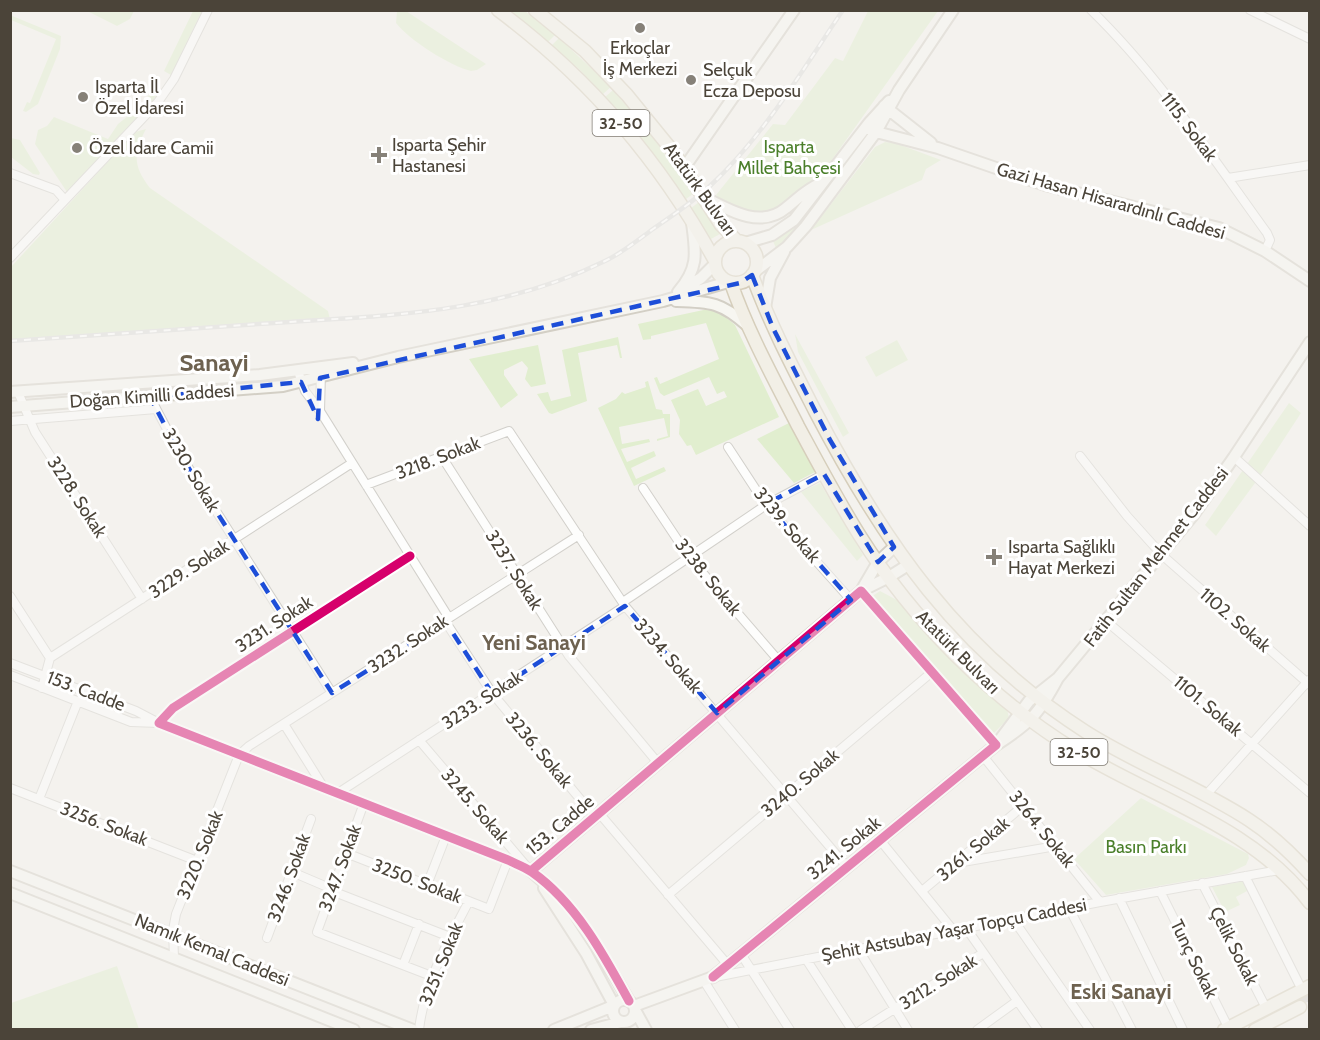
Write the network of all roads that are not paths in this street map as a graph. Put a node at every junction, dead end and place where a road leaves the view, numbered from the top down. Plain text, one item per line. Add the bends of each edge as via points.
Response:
1 (208, 10) edge
2 (498, 10) edge
3 (535, 10) edge
4 (794, 10) edge
5 (952, 10) edge
6 (1091, 10) edge
7 (1250, 10) edge
8 (1310, 39) edge
9 (886, 108) junction
10 (871, 129) junction
11 (938, 148) junction
12 (1310, 165) edge
13 (684, 168) junction
14 (10, 173) edge
15 (1227, 178) junction
16 (824, 182) junction
17 (702, 196) junction
18 (65, 200) junction
19 (691, 220) junction
20 (741, 242) junction
21 (787, 247) junction
22 (1265, 251) junction
23 (10, 258) edge
24 (715, 262) junction
25 (753, 274) junction
26 (1310, 281) edge
27 (729, 282) junction
28 (678, 292) junction
29 (663, 301) junction
30 (765, 311) junction
31 (749, 327) junction
32 (1310, 342) edge
33 (298, 371) junction
34 (321, 373) junction
35 (301, 382) junction
36 (14, 392) edge
37 (150, 396) junction
38 (23, 406) junction
39 (10, 407) edge
40 (156, 409) junction
41 (320, 411) junction
42 (28, 420) junction
43 (10, 421) edge
44 (509, 431) joint
45 (728, 447) dead end
46 (1080, 456) dead end
47 (442, 457) junction
48 (1234, 457) junction
49 (352, 463) junction
50 (824, 474) junction
51 (366, 485) junction
52 (643, 488) dead end
53 (766, 504) junction
54 (1310, 526) edge
55 (579, 535) junction
56 (234, 540) junction
57 (894, 547) junction
58 (1162, 555) junction
59 (410, 556) junction
60 (689, 557) junction
61 (878, 562) junction
62 (908, 565) junction
63 (517, 575) junction
64 (889, 577) junction
65 (861, 591) junction
66 (10, 596) edge
67 (142, 599) junction
68 (851, 600) junction
69 (624, 604) junction
70 (447, 619) junction
71 (1106, 621) junction
72 (293, 631) junction
73 (563, 647) junction
74 (50, 658) junction
75 (779, 661) junction
76 (10, 663) edge
77 (932, 672) junction
78 (10, 675) edge
79 (45, 676) junction
80 (1309, 683) edge
81 (42, 688) junction
82 (332, 693) junction
83 (492, 693) junction
84 (1039, 700) junction
85 (78, 701) junction
86 (717, 713) junction
87 (1025, 717) junction
88 (159, 723) junction
89 (284, 724) junction
90 (419, 740) junction
91 (1253, 743) junction
92 (996, 745) junction
93 (239, 755) junction
94 (983, 756) junction
95 (658, 763) junction
96 (10, 788) edge
97 (324, 788) junction
98 (1310, 792) edge
99 (338, 793) junction
100 (786, 795) junction
101 (1206, 795) junction
102 (39, 799) junction
103 (364, 803) junction
104 (1023, 806) junction
105 (597, 815) junction
106 (311, 819) dead end
107 (446, 836) junction
108 (880, 840) junction
109 (1056, 846) junction
110 (346, 853) junction
111 (508, 860) junction
112 (197, 861) junction
113 (956, 863) junction
114 (847, 867) junction
115 (1279, 870) junction
116 (10, 871) edge
117 (531, 871) junction
118 (292, 872) junction
119 (1310, 874) edge
120 (1245, 876) junction
121 (1202, 883) junction
122 (427, 885) junction
123 (332, 890) junction
124 (922, 891) junction
125 (1160, 891) junction
126 (10, 893) edge
127 (668, 895) junction
128 (1119, 898) junction
129 (469, 901) junction
130 (1100, 902) junction
131 (1310, 903) edge
132 (1070, 908) junction
133 (1013, 919) junction
134 (419, 924) junction
135 (966, 928) junction
136 (953, 930) junction
137 (173, 935) junction
138 (450, 937) junction
139 (267, 938) dead end
140 (858, 949) junction
141 (984, 953) junction
142 (741, 954) junction
143 (174, 958) junction
144 (806, 959) junction
145 (403, 965) junction
146 (728, 965) junction
147 (751, 970) junction
148 (434, 977) junction
149 (709, 979) junction
150 (1304, 999) edge
151 (1017, 1001) junction
152 (613, 1005) junction
153 (633, 1006) junction
154 (895, 1008) junction
155 (1266, 1008) junction
156 (624, 1025) edge
157 (354, 1029) edge
158 (413, 1029) edge
159 (419, 1029) edge
160 (554, 1029) edge
161 (591, 1029) edge
162 (646, 1029) edge
163 (735, 1029) edge
164 (790, 1029) edge
165 (852, 1029) edge
166 (861, 1029) edge
167 (908, 1029) edge
168 (977, 1029) edge
169 (1038, 1029) edge
170 (1090, 1029) edge
171 (1132, 1029) edge
172 (1183, 1029) edge
173 (1231, 1029) edge
174 (1255, 1029) edge
175 (1270, 1029) edge

1 - 18 street via 167,89
2 - 19 main road, Atatürk Bulvarı / 32-50 via 546,48 596,96 653,164
3 - 13 main road, Atatürk Bulvarı / 32-50 via 585,51 617,84
4 - 13 street
5 - 9 street
6 - 15 street, 1115. Sokak via 1147,72
7 - 8 street
9 - 10 street
9 - 11 street, Gazi Hasan Hisarardınlı Caddesi
10 - 11 street, Gazi Hasan Hisarardınlı Caddesi
10 - 16 street
10 - 21 street via 806,226
11 - 22 street, Gazi Hasan Hisarardınlı Caddesi via 1045,185 1219,228
12 - 15 street
13 - 17 main road, Atatürk Bulvarı / 32-50
14 - 18 street via 56,190
15 - 22 street, 1115. Sokak via 1267,233 1270,240
16 - 17 street via 804,191 781,212 766,216 740,215
16 - 20 street via 788,226 764,238
17 - 20 main road, Atatürk Bulvarı / 32-50 via 722,225
18 - 23 street
19 - 24 main road, Atatürk Bulvarı / 32-50
19 - 28 street via 695,262 691,276
20 - 24 main road via 722,246
20 - 25 main road via 755,255
21 - 25 street
21 - 30 street via 770,278
22 - 26 street, Gazi Hasan Hisarardınlı Caddesi
24 - 27 main road via 721,277
24 - 28 street, Doğan Kimilli Caddesi via 701,278
25 - 27 main road via 740,283
25 - 30 main road, Atatürk Bulvarı / 32-50
27 - 29 street, Doğan Kimilli Caddesi
27 - 31 main road, Atatürk Bulvarı / 32-50
28 - 29 street, Doğan Kimilli Caddesi
29 - 31 street via 714,303
29 - 34 street, Doğan Kimilli Caddesi
30 - 57 main road, Atatürk Bulvarı / 32-50 via 839,456
31 - 50 main road, Atatürk Bulvarı / 32-50
32 - 48 street, Fatih Sultan Mehmet Caddesi
33 - 34 street, Doğan Kimilli Caddesi
33 - 35 street, 3236. Sokak
33 - 36 street, Doğan Kimilli Caddesi
34 - 35 street, Doğan Kimilli Caddesi
34 - 41 street
35 - 37 street, Doğan Kimilli Caddesi
35 - 41 street, 3236. Sokak
36 - 38 street, 3228. Sokak
37 - 38 street, Doğan Kimilli Caddesi
37 - 40 street, 3230. Sokak
38 - 39 street, Doğan Kimilli Caddesi
38 - 42 street, 3228. Sokak
40 - 42 street
40 - 56 street, 3230. Sokak
41 - 49 street, 3236. Sokak
42 - 43 street
42 - 67 street, 3228. Sokak
44 - 47 street, 3218. Sokak
44 - 55 street, 3234. Sokak
45 - 53 street, 3239. Sokak
46 - 58 street, 1102. Sokak
47 - 51 street, 3218. Sokak
47 - 63 street, 3237. Sokak
48 - 54 street
48 - 58 street, Fatih Sultan Mehmet Caddesi
49 - 51 street, 3236. Sokak
49 - 56 street, 3229. Sokak
50 - 53 street, 3233. Sokak
50 - 61 main road, Atatürk Bulvarı / 32-50
51 - 59 street, 3236. Sokak
52 - 60 street, 3238. Sokak
53 - 60 street, 3233. Sokak
53 - 68 street, 3239. Sokak
55 - 63 street, 3232. Sokak
55 - 69 street, 3234. Sokak
56 - 67 street, 3229. Sokak
56 - 72 street, 3230. Sokak
57 - 61 street
57 - 62 main road, Atatürk Bulvarı / 32-50
58 - 71 street, Fatih Sultan Mehmet Caddesi
58 - 80 street, 1102. Sokak
59 - 70 street, 3236. Sokak
59 - 72 street, 3231. Sokak
60 - 69 street, 3233. Sokak
60 - 75 street, 3238. Sokak
61 - 64 main road, Atatürk Bulvarı / 32-50
61 - 65 street
62 - 64 street
62 - 84 main road, Atatürk Bulvarı / 32-50 via 966,634
63 - 70 street, 3232. Sokak
63 - 73 street, 3237. Sokak
64 - 65 street
64 - 87 main road, Atatürk Bulvarı / 32-50 via 951,648
65 - 68 street, 153. Cadde
65 - 77 street
66 - 74 street
67 - 74 street, 3229. Sokak
68 - 75 street, 153. Cadde
69 - 73 street, 3233. Sokak
69 - 86 street, 3234. Sokak
70 - 82 street, 3232. Sokak
70 - 83 street, 3236. Sokak
71 - 84 street, Fatih Sultan Mehmet Caddesi
71 - 91 street, 1101. Sokak
72 - 82 street, 3230. Sokak
72 - 88 street, 3231. Sokak via 173,708
73 - 83 street, 3233. Sokak
73 - 95 street, 3237. Sokak
74 - 79 street
75 - 86 street, 153. Cadde
76 - 79 street, 153. Cadde
77 - 92 street
77 - 100 street, 3240. Sokak
78 - 81 street, 153. Cadde
79 - 81 street
79 - 88 street, 153. Cadde
80 - 91 street
81 - 85 street, 153. Cadde
82 - 89 street, 3232. Sokak
83 - 90 street, 3233. Sokak
83 - 105 street, 3236. Sokak
84 - 87 street, 3241. Sokak
84 - 101 main road, Atatürk Bulvarı / 32-50 via 1114,749
85 - 88 street, 153. Cadde via 137,723
85 - 102 street
86 - 95 street, 153. Cadde
86 - 100 street, 3234. Sokak
87 - 92 street, 3241. Sokak
87 - 115 main road, Atatürk Bulvarı / 32-50 via 1107,770 1232,835
88 - 93 street, 153. Cadde
89 - 93 street, 3232. Sokak
89 - 97 street
90 - 99 street, 3233. Sokak
90 - 117 street, 3245. Sokak
91 - 98 street, 1101. Sokak
91 - 101 street
92 - 94 street, 3241. Sokak
93 - 97 street, 153. Cadde
93 - 112 street, 3220. Sokak
94 - 104 street, 3264. Sokak
94 - 108 street, 3241. Sokak
95 - 105 street, 153. Cadde
96 - 102 street, 3256. Sokak
97 - 99 street, 153. Cadde
99 - 103 street, 153. Cadde
100 - 114 street, 3234. Sokak
100 - 127 street, 3240. Sokak
101 - 119 main road, Atatürk Bulvarı / 32-50 via 1250,820
102 - 112 street, 3256. Sokak
103 - 107 street, 153. Cadde
103 - 110 street, 3247. Sokak
104 - 109 street, 3264. Sokak
104 - 113 street, 3261. Sokak
105 - 117 street, 153. Cadde
105 - 127 street, 3236. Sokak
106 - 118 street, 3246. Sokak
107 - 111 street, 153. Cadde
107 - 122 street
108 - 114 street, 3241. Sokak
108 - 124 street
109 - 113 street
109 - 130 street, 3264. Sokak
110 - 122 street, 3250. Sokak
110 - 123 street, 3247. Sokak
111 - 117 street, 153. Cadde
111 - 129 street, 3250. Sokak via 489,909
112 - 137 street, 3220. Sokak via 176,914
113 - 124 street, 3261. Sokak
114 - 142 street, 3241. Sokak
115 - 120 street, Şehit Astsubay Yaşar Topçu Caddesi
115 - 131 main road, Atatürk Bulvarı / 32-50
116 - 137 street, Namık Kemal Caddesi
117 - 152 street via 586,953
117 - 153 street via 572,912
118 - 123 street
118 - 139 street, 3246. Sokak
120 - 121 street, Şehit Astsubay Yaşar Topçu Caddesi
120 - 150 street
121 - 125 street, Şehit Astsubay Yaşar Topçu Caddesi
121 - 155 street, Çelik Sokak
122 - 129 street, 3250. Sokak
123 - 134 street
123 - 145 street, 3247. Sokak via 316,932
124 - 136 street
125 - 128 street, Şehit Astsubay Yaşar Topçu Caddesi
125 - 173 street, Tunç Sokak
126 - 143 street, Namık Kemal Caddesi
127 - 146 street, 3236. Sokak
128 - 130 street, Şehit Astsubay Yaşar Topçu Caddesi
128 - 172 street
129 - 138 street, 3251. Sokak
130 - 132 street, Şehit Astsubay Yaşar Topçu Caddesi
132 - 133 street, Şehit Astsubay Yaşar Topçu Caddesi
132 - 171 street
133 - 135 street, Şehit Astsubay Yaşar Topçu Caddesi
133 - 170 street
134 - 138 street
134 - 145 street
135 - 136 street, Şehit Astsubay Yaşar Topçu Caddesi
135 - 141 street
136 - 140 street, Şehit Astsubay Yaşar Topçu Caddesi
137 - 143 street, 3220. Sokak
137 - 158 street, Namık Kemal Caddesi
138 - 148 street, 3251. Sokak
140 - 144 street, Şehit Astsubay Yaşar Topçu Caddesi
140 - 154 street
141 - 151 street
141 - 154 street, 3212. Sokak
142 - 146 street, 3241. Sokak
142 - 147 street
143 - 157 street, Namık Kemal Caddesi
144 - 147 street, Şehit Astsubay Yaşar Topçu Caddesi
144 - 165 street
145 - 148 street
146 - 149 street, 3241. Sokak
147 - 149 street, Şehit Astsubay Yaşar Topçu Caddesi
147 - 164 street
148 - 159 street, 3251. Sokak via 422,1005
149 - 153 street, Şehit Astsubay Yaşar Topçu Caddesi
149 - 163 street
150 - 155 main road
150 - 173 main road
150 - 174 main road
150 - 175 main road
151 - 168 street
151 - 169 street
152 - 153 street via 622,999
152 - 156 street via 613,1016
152 - 160 street
153 - 156 street via 633,1018
153 - 162 street
154 - 166 street, 3212. Sokak
154 - 167 street
155 - 173 main road
156 - 161 street

